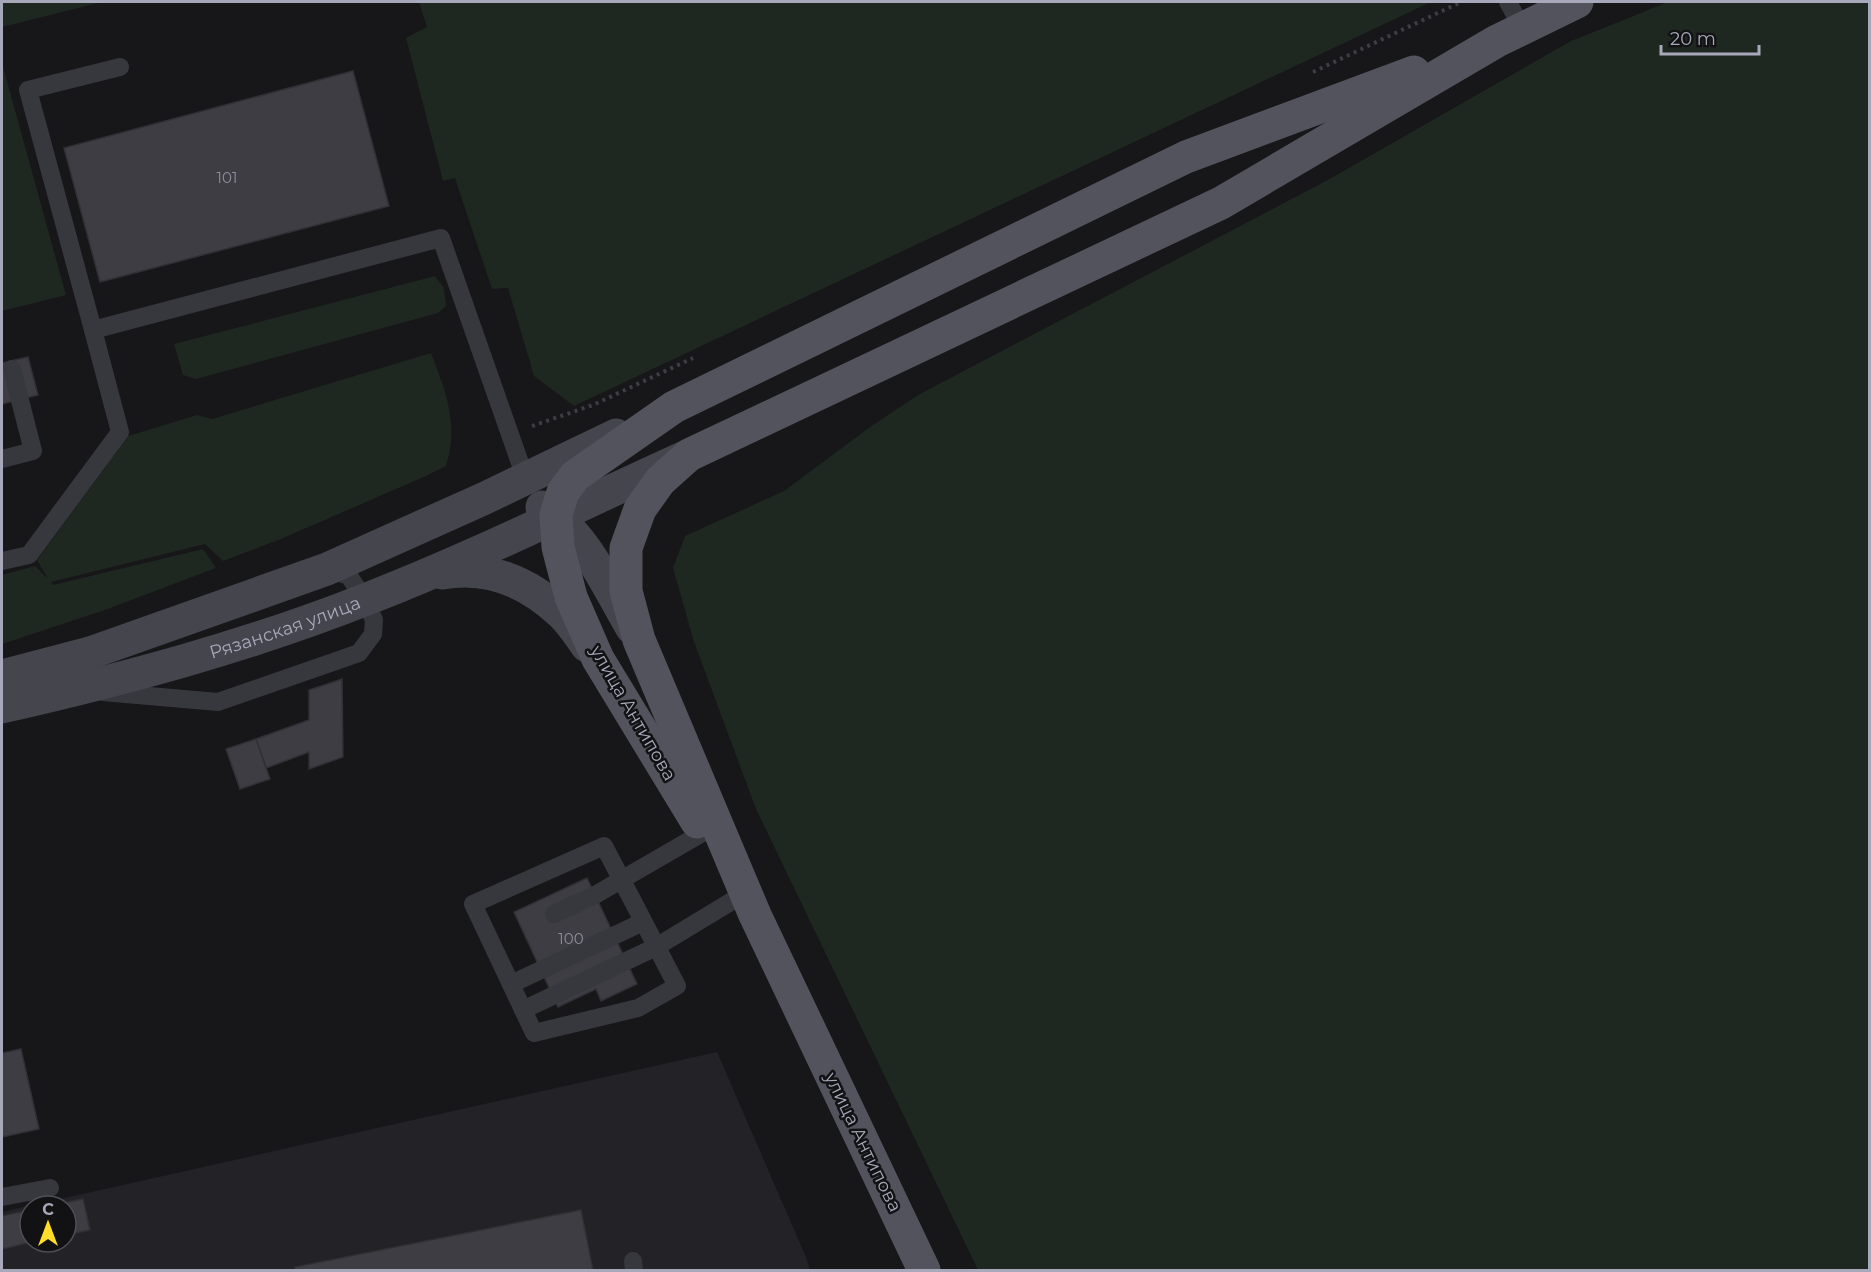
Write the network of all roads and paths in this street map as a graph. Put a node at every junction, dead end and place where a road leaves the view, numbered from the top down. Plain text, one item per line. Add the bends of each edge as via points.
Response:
1 (1577, 2) edge
2 (1509, 23) edge
3 (120, 67) dead end
4 (93, 330) junction
5 (12, 369) dead end
6 (674, 407) junction
7 (689, 455) junction
8 (2, 459) edge
9 (526, 480) junction
10 (483, 499) junction
11 (556, 515) junction
12 (2, 561) edge
13 (327, 569) junction
14 (422, 576) junction
15 (365, 600) junction
16 (639, 640) junction
17 (598, 660) junction
18 (2, 676) edge
19 (80, 690) junction
20 (2, 707) edge
21 (704, 832) junction
22 (621, 880) junction
23 (748, 905) junction
24 (554, 914) dead end
25 (643, 922) junction
26 (656, 947) junction
27 (511, 984) junction
28 (523, 1010) junction
29 (50, 1188) dead end
30 (2, 1197) edge
31 (924, 1270) edge

1 - 2 main road
2 - 6 main road, улица Антипова via 1186,157
2 - 7 main road, улица Антипова via 1221,203
3 - 4 lane via 28,90
4 - 9 lane via 441,238
4 - 12 lane via 120,432 29,555
5 - 8 lane via 33,451
6 - 9 main road
6 - 11 main road, улица Антипова via 575,476 563,492
7 - 11 main road, Рязанская улица
7 - 16 main road, улица Антипова via 660,481 640,509 626,548 626,591
9 - 10 main road
10 - 11 main road via 527,497
10 - 13 main road
11 - 14 main road, Рязанская улица
11 - 16 main road via 588,552
11 - 17 main road, улица Антипова via 558,547 571,597
13 - 15 lane via 349,576
13 - 18 main road via 90,653
14 - 15 main road, Рязанская улица
14 - 17 main road via 463,569 498,575 529,588 562,614
15 - 19 main road, Рязанская улица via 247,642
15 - 19 lane via 374,620 373,634 359,653 218,702
16 - 23 main road, улица Антипова
17 - 21 main road, улица Антипова
19 - 20 main road, Рязанская улица
21 - 22 lane
21 - 23 main road, улица Антипова
22 - 24 lane
22 - 25 lane
22 - 27 lane via 604,846 473,904
23 - 26 lane
23 - 31 main road, улица Антипова
25 - 26 lane
25 - 27 lane
26 - 28 lane
26 - 28 lane via 677,986 638,1008 534,1034
27 - 28 lane
29 - 30 lane

